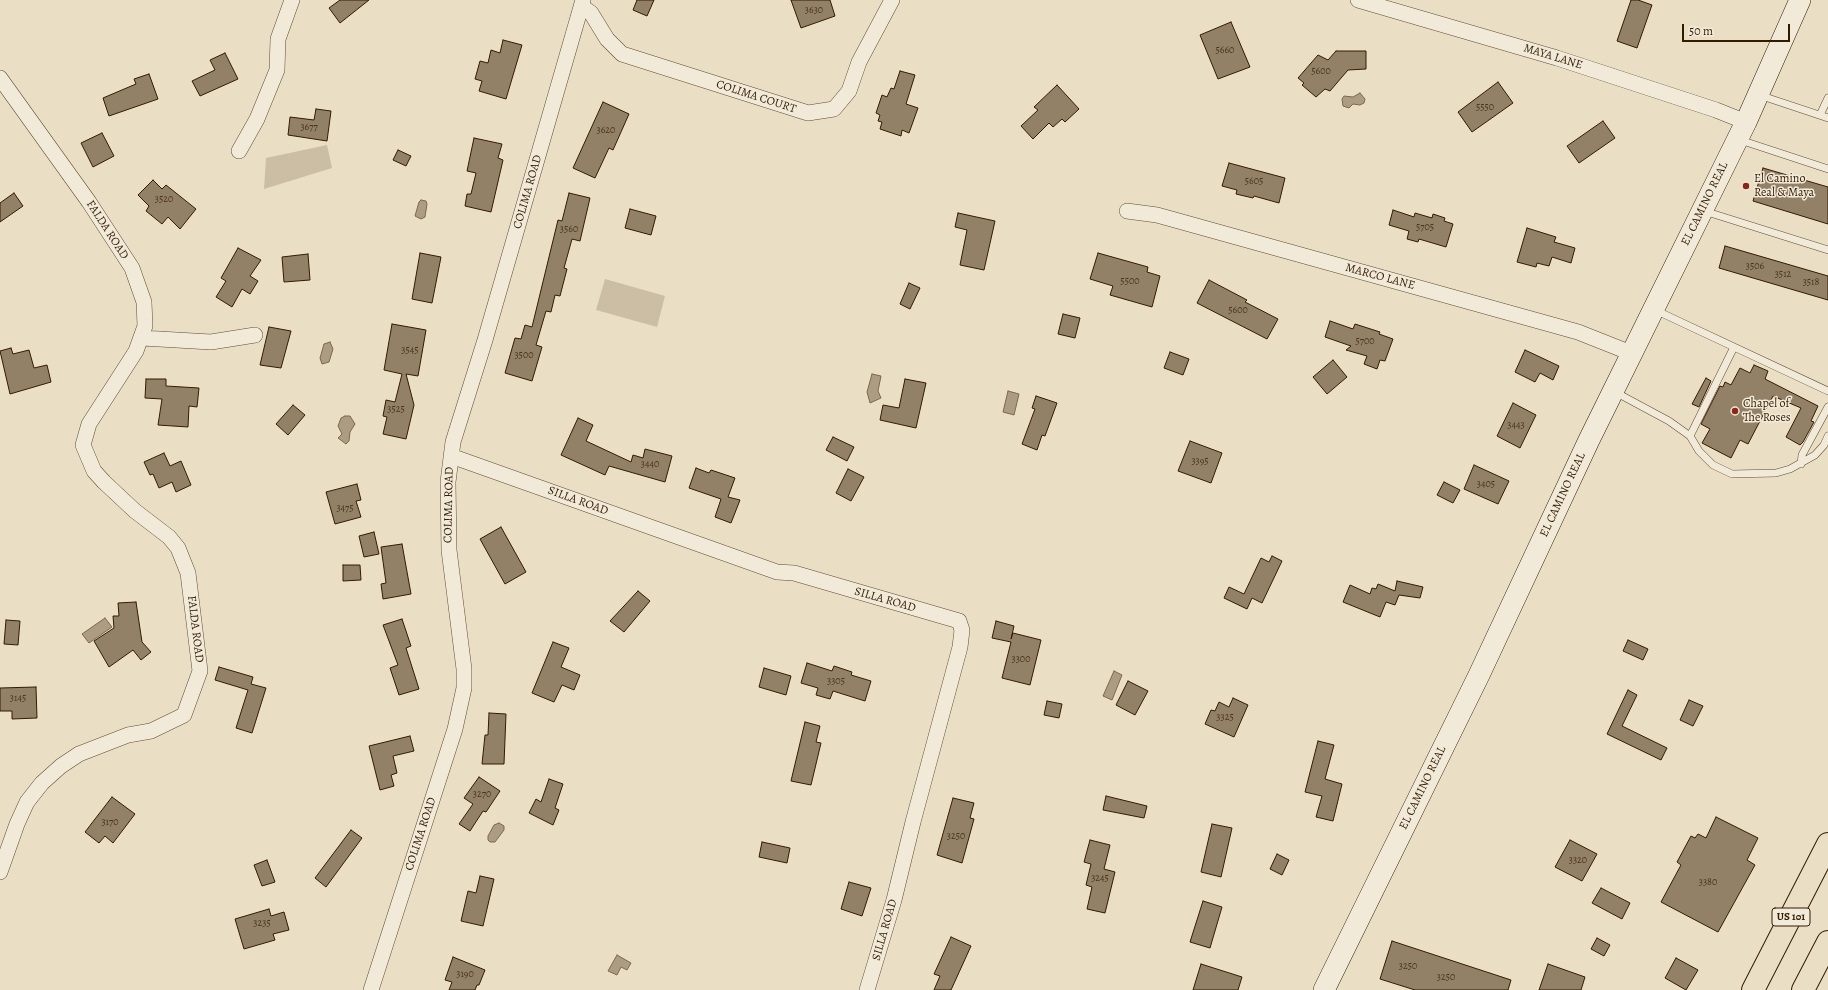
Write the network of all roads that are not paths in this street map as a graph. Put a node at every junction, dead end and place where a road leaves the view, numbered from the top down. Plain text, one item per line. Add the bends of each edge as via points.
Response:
1 (292, 0) edge
2 (892, 0) edge
3 (1358, 0) edge
4 (1800, 0) edge
5 (582, 3) edge
6 (0, 78) edge
7 (1759, 95) junction
8 (5, 96) edge
9 (1828, 98) edge
10 (1820, 116) junction
11 (1828, 118) edge
12 (1742, 131) junction
13 (239, 151) dead end
14 (1828, 169) edge
15 (1127, 211) dead end
16 (1702, 211) junction
17 (1828, 250) edge
18 (1653, 309) junction
19 (255, 335) dead end
20 (142, 338) junction
21 (1734, 347) junction
22 (1631, 353) junction
23 (1613, 391) junction
24 (1828, 391) edge
25 (1828, 408) edge
26 (1690, 436) junction
27 (1828, 436) edge
28 (451, 456) junction
29 (1801, 464) junction
30 (1828, 844) edge
31 (0, 872) edge
32 (1828, 942) edge
33 (371, 990) edge
34 (867, 990) edge
35 (1324, 990) edge
36 (1753, 990) edge
37 (1803, 990) edge

1 - 13 street via 278,39 277,70 257,119
2 - 5 street, COLIMA COURT via 859,62 849,91 834,109 808,114 622,54 607,39
3 - 12 street, MAYA LANE via 1557,58 1716,110
4 - 7 main road, EL CAMINO REAL
5 - 28 street, COLIMA ROAD
6 - 8 street, FALDA ROAD
7 - 10 lane
7 - 12 main road, EL CAMINO REAL
8 - 20 street, FALDA ROAD via 41,133 132,268 144,302 145,326
9 - 10 lane
10 - 11 lane
12 - 14 lane
12 - 16 main road, EL CAMINO REAL
15 - 22 street, MARCO LANE via 1157,215 1578,332
16 - 17 lane
16 - 18 main road, EL CAMINO REAL
18 - 21 lane
18 - 22 main road, EL CAMINO REAL
19 - 20 street via 211,342
20 - 31 street, FALDA ROAD via 89,424 83,445 94,470 104,482 135,511 169,537 178,548 188,573 200,671 184,715 150,731 128,735 79,754 42,782 24,808
21 - 24 lane
21 - 26 lane
22 - 23 main road, EL CAMINO REAL
23 - 26 lane via 1669,421
23 - 35 main road, EL CAMINO REAL via 1479,675
25 - 29 lane via 1802,455
26 - 29 lane via 1699,452 1713,465 1732,474 1776,473
27 - 29 lane via 1815,455
28 - 33 street, COLIMA ROAD via 448,482 449,550 463,653 464,688 455,730
28 - 34 street, SILLA ROAD via 777,572 794,573 959,621 962,630 960,647 894,900
30 - 36 highway, US 101
32 - 37 highway

